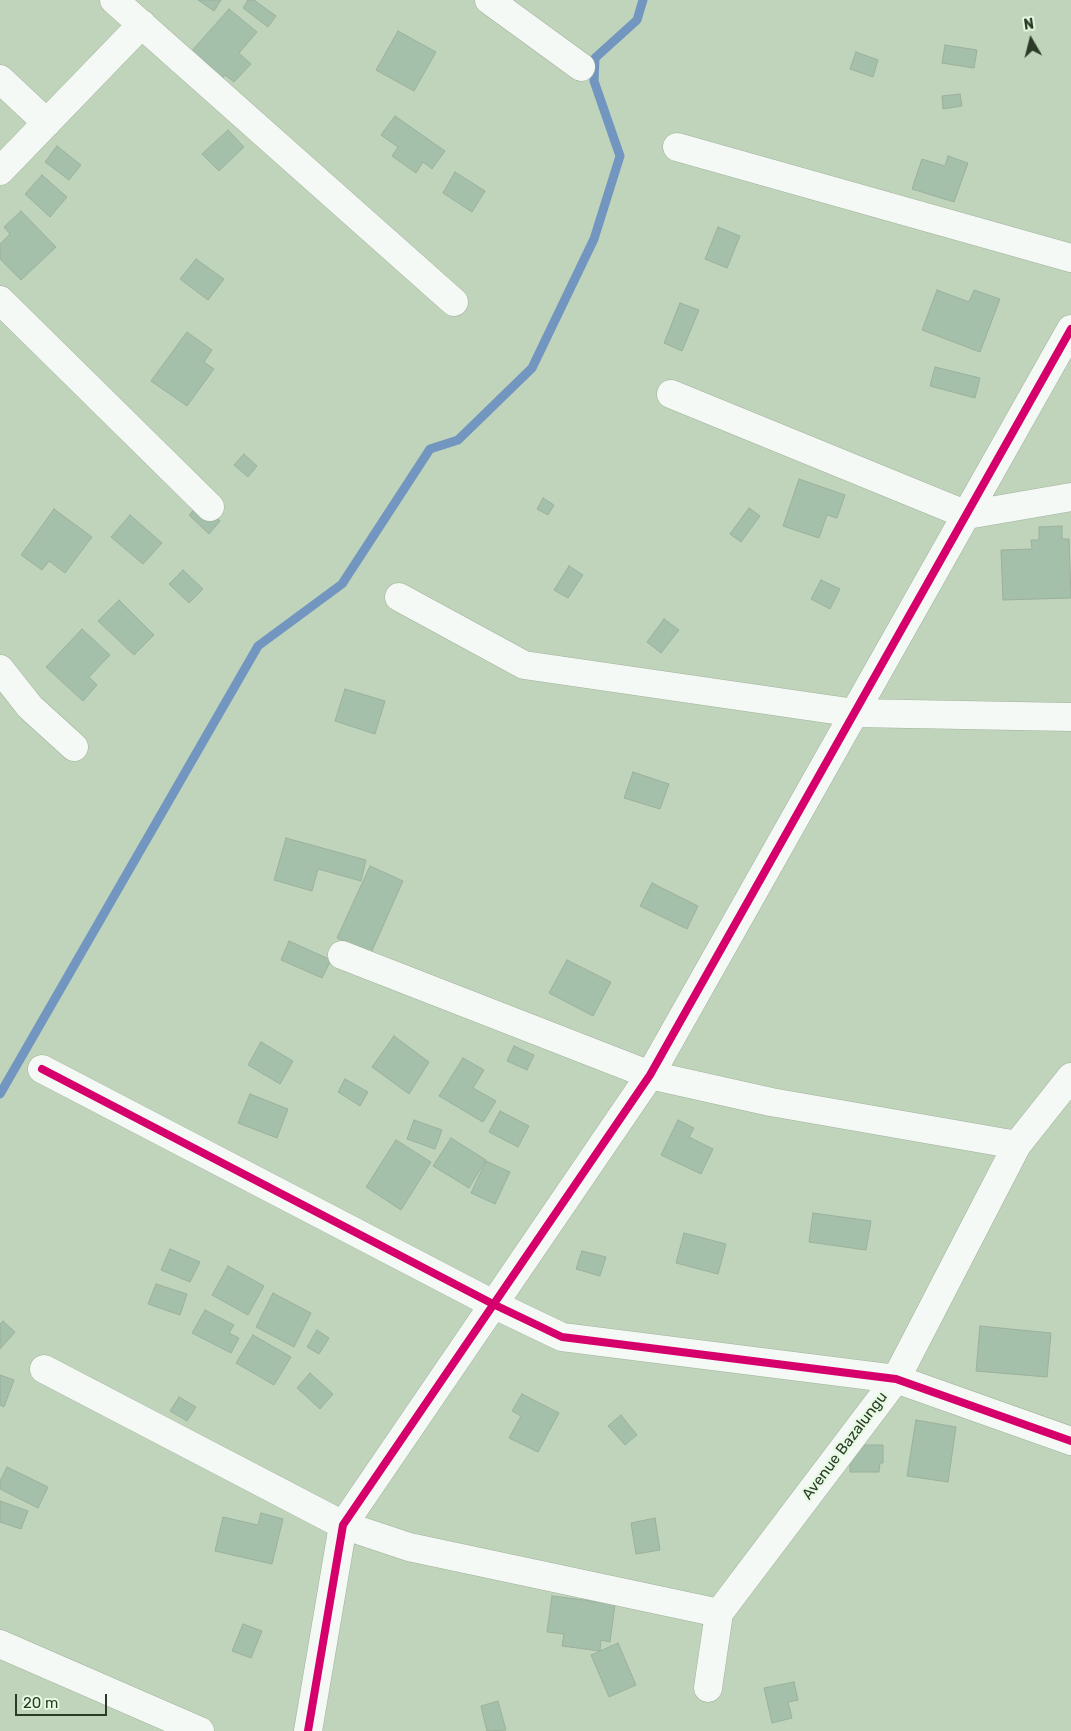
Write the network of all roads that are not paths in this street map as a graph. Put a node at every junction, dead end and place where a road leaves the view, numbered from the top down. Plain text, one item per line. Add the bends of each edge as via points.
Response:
1 (114, 0) edge
2 (489, 0) edge
3 (142, 24) junction
4 (581, 67) dead end
5 (0, 79) edge
6 (47, 123) junction
7 (677, 147) dead end
8 (0, 171) edge
9 (1071, 258) edge
10 (0, 300) edge
11 (454, 302) dead end
12 (1071, 329) edge
13 (671, 394) dead end
14 (1071, 497) edge
15 (210, 506) dead end
16 (967, 515) junction
17 (399, 598) dead end
18 (0, 669) edge
19 (855, 713) junction
20 (1071, 717) edge
21 (74, 747) dead end
22 (342, 955) dead end
23 (42, 1069) dead end
24 (650, 1075) junction
25 (1071, 1077) edge
26 (1017, 1145) junction
27 (493, 1304) junction
28 (44, 1369) dead end
29 (896, 1379) junction
30 (1071, 1441) edge
31 (343, 1525) junction
32 (719, 1613) junction
33 (0, 1644) edge
34 (708, 1688) dead end
35 (200, 1731) edge
36 (308, 1731) edge

1 - 3 street
2 - 4 street
3 - 6 street
3 - 11 street
5 - 6 street
6 - 8 street
7 - 9 street
10 - 15 street
12 - 16 street
13 - 16 street
14 - 16 street
16 - 19 street
17 - 19 street via 524,666
18 - 21 street via 30,708
19 - 20 street
19 - 24 street
22 - 24 street
23 - 27 street
24 - 26 street via 770,1102
24 - 27 street
25 - 26 street, Avenue Bazalungu
26 - 29 street, Avenue Bazalungu
27 - 29 street via 562,1337
27 - 31 street
28 - 31 street
29 - 30 street
29 - 32 street, Avenue Bazalungu
31 - 32 street via 409,1547
31 - 36 street
32 - 34 street, Avenue Bazalungu
33 - 35 street

